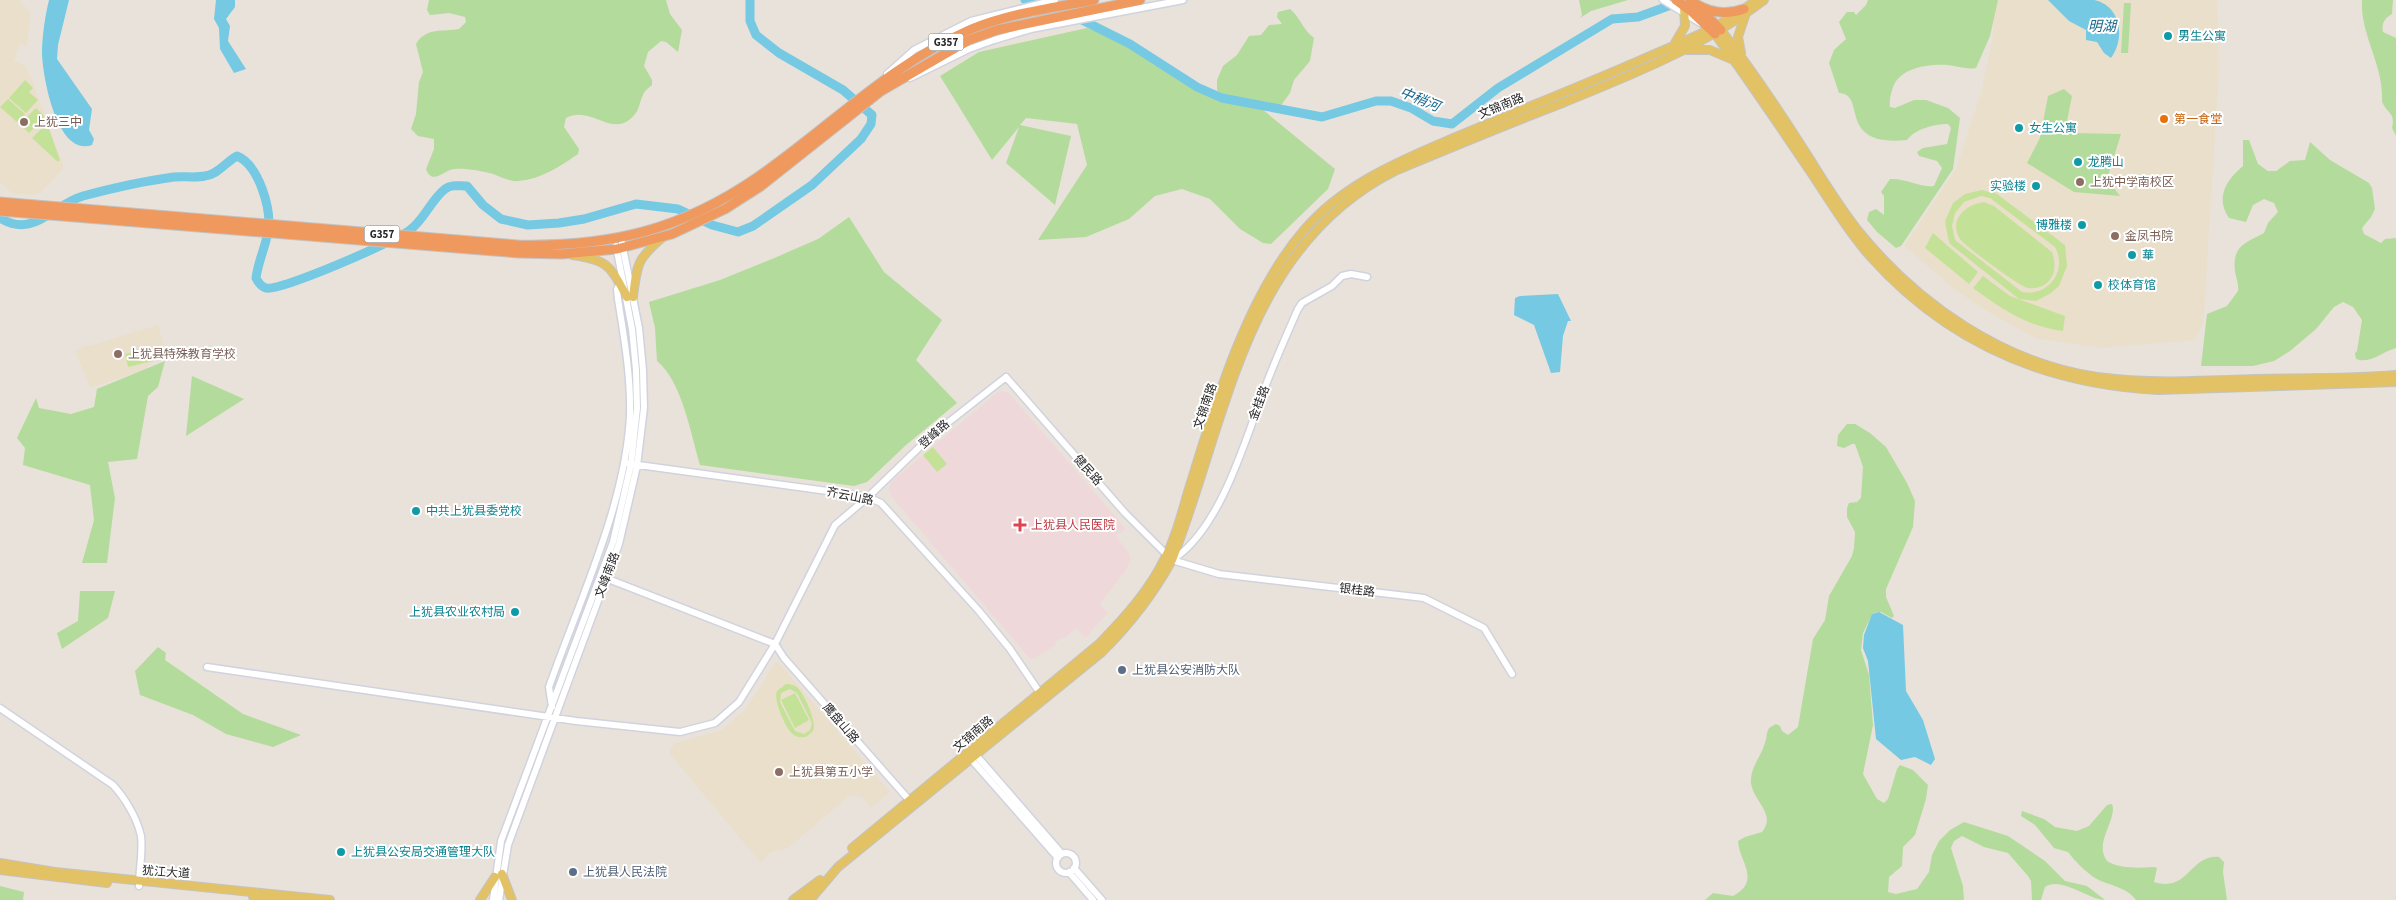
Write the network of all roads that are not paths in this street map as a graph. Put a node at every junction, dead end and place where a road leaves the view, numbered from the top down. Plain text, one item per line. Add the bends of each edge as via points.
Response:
1 (1055, 0) edge
2 (1094, 0) edge
3 (1140, 0) edge
4 (1183, 0) edge
5 (1663, 0) edge
6 (1676, 0) edge
7 (1756, 0) edge
8 (1764, 0) edge
9 (1694, 7) edge
10 (1024, 10) junction
11 (1108, 11) junction
12 (1745, 12) junction
13 (1716, 30) junction
14 (1665, 50) junction
15 (1676, 54) junction
16 (1744, 60) junction
17 (1735, 62) junction
18 (878, 88) junction
19 (840, 118) junction
20 (0, 202) edge
21 (0, 211) edge
22 (134, 218) junction
23 (667, 236) junction
24 (619, 244) junction
25 (518, 249) junction
26 (562, 254) junction
27 (1367, 277) dead end
28 (621, 281) junction
29 (630, 297) junction
30 (2396, 375) edge
31 (1006, 377) joint
32 (2396, 382) edge
33 (631, 464) junction
34 (868, 497) junction
35 (1170, 558) junction
36 (604, 577) junction
37 (775, 644) junction
38 (207, 667) dead end
39 (1512, 674) dead end
40 (1042, 696) junction
41 (0, 708) edge
42 (552, 708) junction
43 (552, 717) junction
44 (974, 757) junction
45 (910, 801) junction
46 (1060, 856) junction
47 (0, 863) edge
48 (0, 870) edge
49 (1072, 870) junction
50 (499, 875) junction
51 (820, 880) junction
52 (139, 884) junction
53 (279, 900) edge
54 (330, 900) edge
55 (480, 900) edge
56 (493, 900) edge
57 (499, 900) edge
58 (512, 900) edge
59 (793, 900) edge
60 (804, 900) edge
61 (810, 900) edge
62 (1093, 900) edge
63 (1102, 900) edge

1 - 10 street
2 - 10 highway, G357
3 - 11 highway, G357
4 - 11 street
5 - 9 street
6 - 9 highway
7 - 12 main road
8 - 12 main road
9 - 12 highway via 1728,13
9 - 13 highway
9 - 13 street
9 - 14 main road via 1682,34
10 - 18 highway, G357 via 969,30 933,49
11 - 18 street via 1031,29 969,49 929,70
11 - 18 highway, G357 via 1028,22 997,30 969,40
12 - 13 main road
12 - 16 main road via 1738,37
13 - 14 main road, 文锦南路
13 - 15 main road, 文锦南路
13 - 16 main road
13 - 17 main road
14 - 35 main road, 文锦南路 via 1390,165 1347,192 1304,230 1274,272 1248,320 1212,418
15 - 17 main road via 1710,50
15 - 35 main road, 文锦南路 via 1395,171 1367,187 1329,217 1281,274 1256,323 1219,420 1184,531
16 - 30 main road via 1848,216 1874,248 1933,304 1983,337 2065,370 2129,380
17 - 32 main road via 1868,254 1904,291 1927,309 1956,330 2009,359 2062,377 2124,388 2158,390
18 - 19 highway, G357
19 - 23 highway, G357 via 761,186 725,209
19 - 24 highway, G357 via 758,177 713,204
20 - 22 highway, G357
21 - 22 highway, G357
22 - 25 highway, G357
23 - 24 highway, G357
23 - 29 main road via 642,256
24 - 25 highway, G357
24 - 26 highway, G357
24 - 28 street
24 - 29 street, 文峰南路
25 - 26 highway, G357
26 - 28 main road via 600,261 610,267
27 - 35 street, 金桂路 via 1342,276 1298,308 1222,499 1186,551
28 - 29 main road
28 - 33 street via 617,289 629,392
29 - 33 street, 文峰南路 via 637,408
31 - 34 street, 登峰路 via 931,436
31 - 35 street, 健民路 via 1125,513
33 - 34 street, 齐云山路
33 - 36 street, 文峰南路 via 619,544
33 - 42 street via 549,687
34 - 37 street, 登峰路 via 835,525
34 - 40 street, 齐云山路 via 881,503 892,514 979,611
35 - 39 street, 银桂路 via 1219,574 1424,598 1484,628
35 - 40 main road, 文锦南路 via 1126,617
36 - 37 street
36 - 42 street, 文峰南路
36 - 43 street, 文峰南路
37 - 43 street, 登峰路 via 739,702 715,723 680,732
37 - 45 street, 鹰盘山路
38 - 43 street, 登峰路
40 - 44 main road, 文锦南路
40 - 45 main road, 文锦南路
41 - 52 street via 119,792 138,825 141,837
42 - 43 street, 文峰南路
43 - 50 street, 文峰南路 via 501,841
44 - 46 street
44 - 61 main road, 文锦南路 via 838,867
45 - 51 main road, 文锦南路 via 834,863
46 - 49 street via 1069,854 1074,857
46 - 49 street via 1056,864 1059,870
47 - 52 main road, 犹江大道
48 - 52 main road, 犹江大道
49 - 62 street
49 - 63 street
50 - 55 main road
50 - 56 street, 文峰南路
50 - 57 street, 文峰南路
50 - 58 main road
51 - 59 main road
51 - 60 main road, 文锦南路
52 - 53 main road, 犹江大道
52 - 54 main road, 犹江大道

